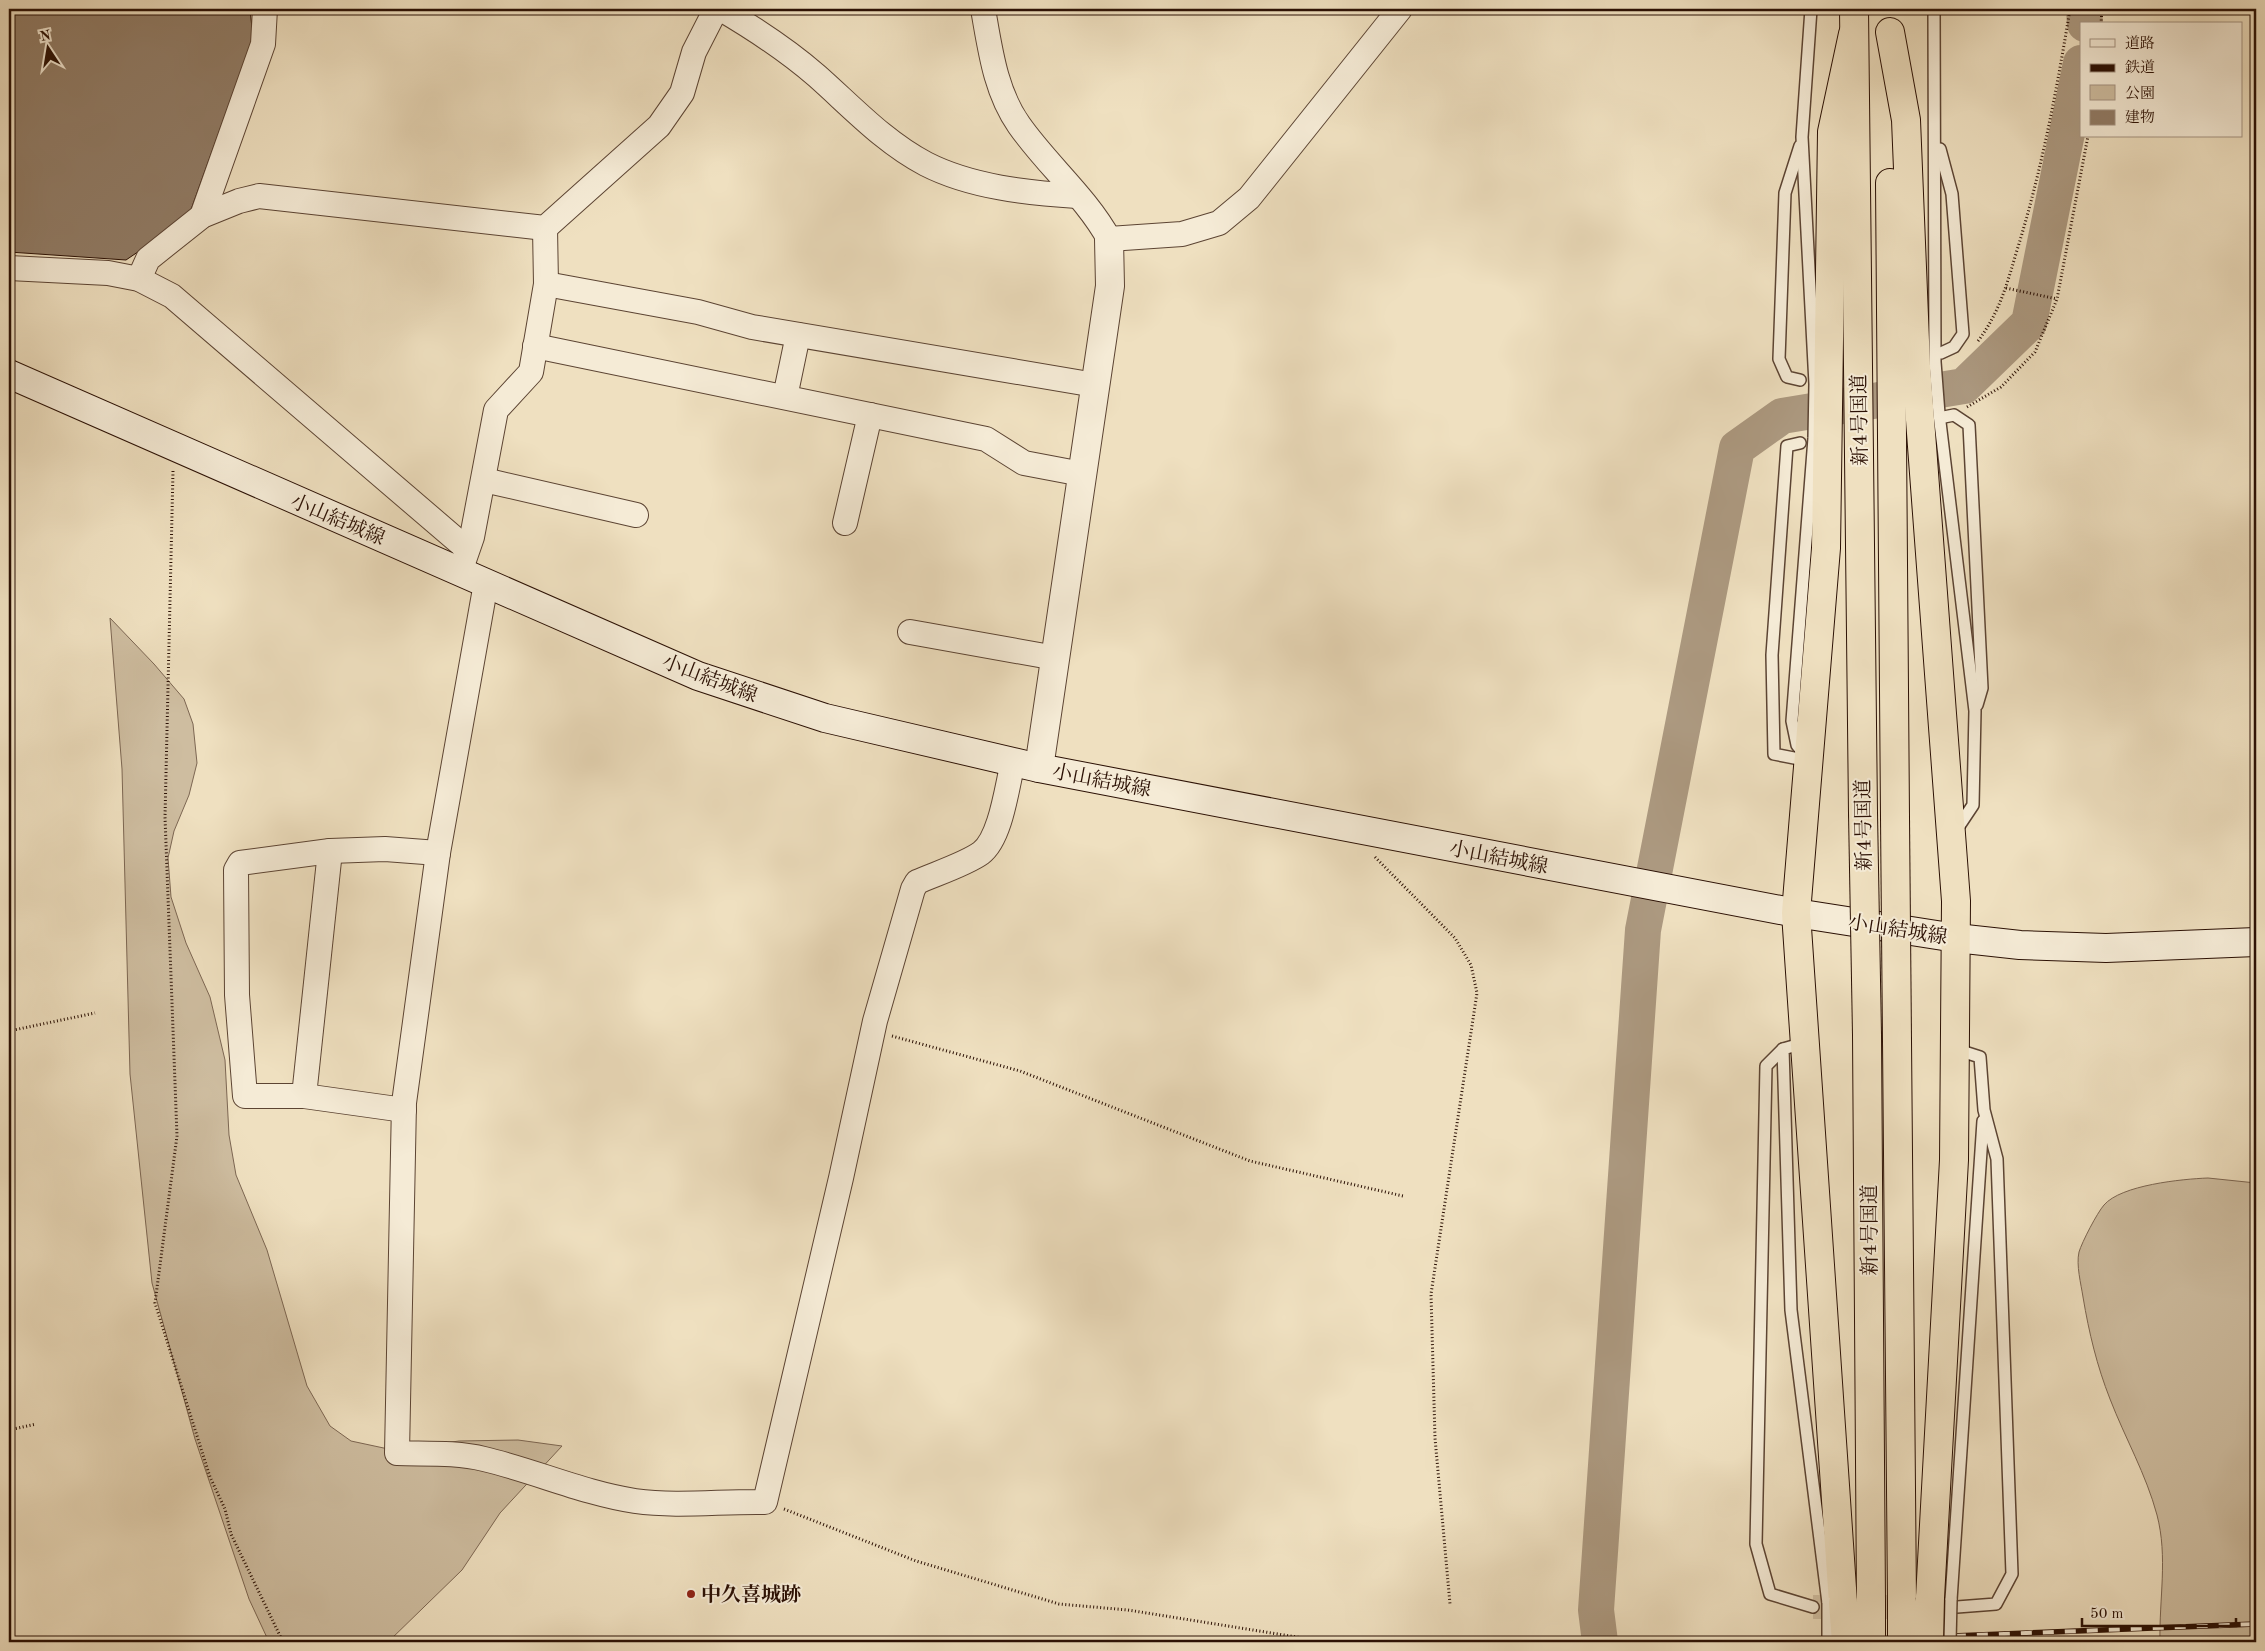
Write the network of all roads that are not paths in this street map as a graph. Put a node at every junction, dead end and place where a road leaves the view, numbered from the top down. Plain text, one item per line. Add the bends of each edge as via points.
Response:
1 (265, 9) edge
2 (716, 9) edge
3 (721, 9) edge
4 (983, 9) edge
5 (1400, 9) edge
6 (1810, 9) edge
7 (1934, 9) edge
8 (1890, 20) edge
9 (1853, 21) edge
10 (1936, 132) junction
11 (1802, 137) junction
12 (1077, 196) junction
13 (202, 216) junction
14 (545, 228) junction
15 (1109, 239) junction
16 (9, 268) edge
17 (139, 279) junction
18 (546, 284) junction
19 (798, 335) junction
20 (536, 346) junction
21 (1921, 363) junction
22 (9, 374) edge
23 (1800, 380) dead end
24 (1822, 384) junction
25 (1095, 386) junction
26 (785, 397) junction
27 (870, 415) junction
28 (1939, 416) junction
29 (1800, 444) dead end
30 (1082, 474) junction
31 (484, 480) junction
32 (636, 515) dead end
33 (845, 523) dead end
34 (464, 560) junction
35 (486, 583) junction
36 (910, 632) dead end
37 (1056, 658) junction
38 (1975, 711) junction
39 (1810, 761) junction
40 (1013, 762) junction
41 (1039, 768) junction
42 (1951, 838) junction
43 (330, 851) junction
44 (438, 853) junction
45 (1796, 913) junction
46 (1956, 938) junction
47 (2256, 942) edge
48 (1793, 1046) junction
49 (1955, 1049) junction
50 (304, 1096) junction
51 (404, 1110) junction
52 (1984, 1110) junction
53 (1946, 1602) junction
54 (1836, 1603) junction
55 (1813, 1607) tunnel mouth
56 (1828, 1642) edge
57 (1846, 1642) edge
58 (1871, 1642) edge
59 (1902, 1642) edge
60 (1929, 1642) edge
61 (1950, 1642) edge

1 - 13 street via 263,44
2 - 14 street via 694,52 682,92 659,126
3 - 12 street via 772,39 879,132 927,164 974,181 1026,192
4 - 12 street via 997,81 1018,124
5 - 15 street via 1249,198 1219,223 1182,234
6 - 11 lane
7 - 10 lane
8 - 21 highway, 新4号国道
9 - 24 highway via 1832,132
9 - 58 highway, 新4号国道, bridge via 1868,1035
10 - 21 lane
10 - 21 lane via 1952,194 1962,334 1954,347
11 - 23 lane via 1785,193 1779,359 1788,377
11 - 24 lane
12 - 15 street via 1096,215
13 - 14 street via 259,196
13 - 17 street via 148,259
14 - 18 street
15 - 25 main road via 1110,286
16 - 17 street via 108,273
17 - 34 street via 172,296
18 - 19 street via 698,312 752,327
18 - 20 street
19 - 25 street
19 - 26 street
20 - 26 street
20 - 31 street via 531,372 496,410
21 - 28 highway
21 - 59 highway, 新4号国道, bridge via 1890,422
22 - 34 main road, 小山結城線 via 173,448
24 - 39 highway via 1826,548
25 - 30 main road
26 - 27 street
27 - 30 street via 986,439 1024,464
27 - 33 street
28 - 38 lane
28 - 38 lane via 1969,425 1982,688
28 - 42 highway
29 - 39 lane via 1787,446 1772,654 1774,754
30 - 37 main road
31 - 32 street
31 - 34 street
34 - 35 main road, 小山結城線
35 - 40 main road, 小山結城線 via 698,676 796,710
35 - 44 street
36 - 37 street
37 - 41 main road
38 - 42 lane via 1974,805
39 - 45 highway
40 - 41 main road, 小山結城線
40 - 51 street via 991,842 981,853 917,882 913,889 872,1030 765,1502 662,1504 634,1501 588,1491 484,1459 397,1453
41 - 45 main road, 小山結城線
42 - 46 highway
43 - 44 street via 385,849
43 - 50 street
43 - 50 street via 240,863 236,870 237,995 245,1096
44 - 51 street
45 - 46 main road, 小山結城線
45 - 48 highway
46 - 47 main road, 小山結城線 via 2020,945 2106,948
46 - 49 highway
48 - 54 highway
48 - 55 lane via 1766,1066 1756,1544 1770,1594
49 - 52 lane via 1980,1057
49 - 53 highway
50 - 51 street
52 - 53 lane
52 - 53 lane via 1997,1158 2012,1574 1996,1604
53 - 60 highway, bridge
53 - 61 lane, bridge
54 - 56 lane, bridge
54 - 57 highway, bridge

